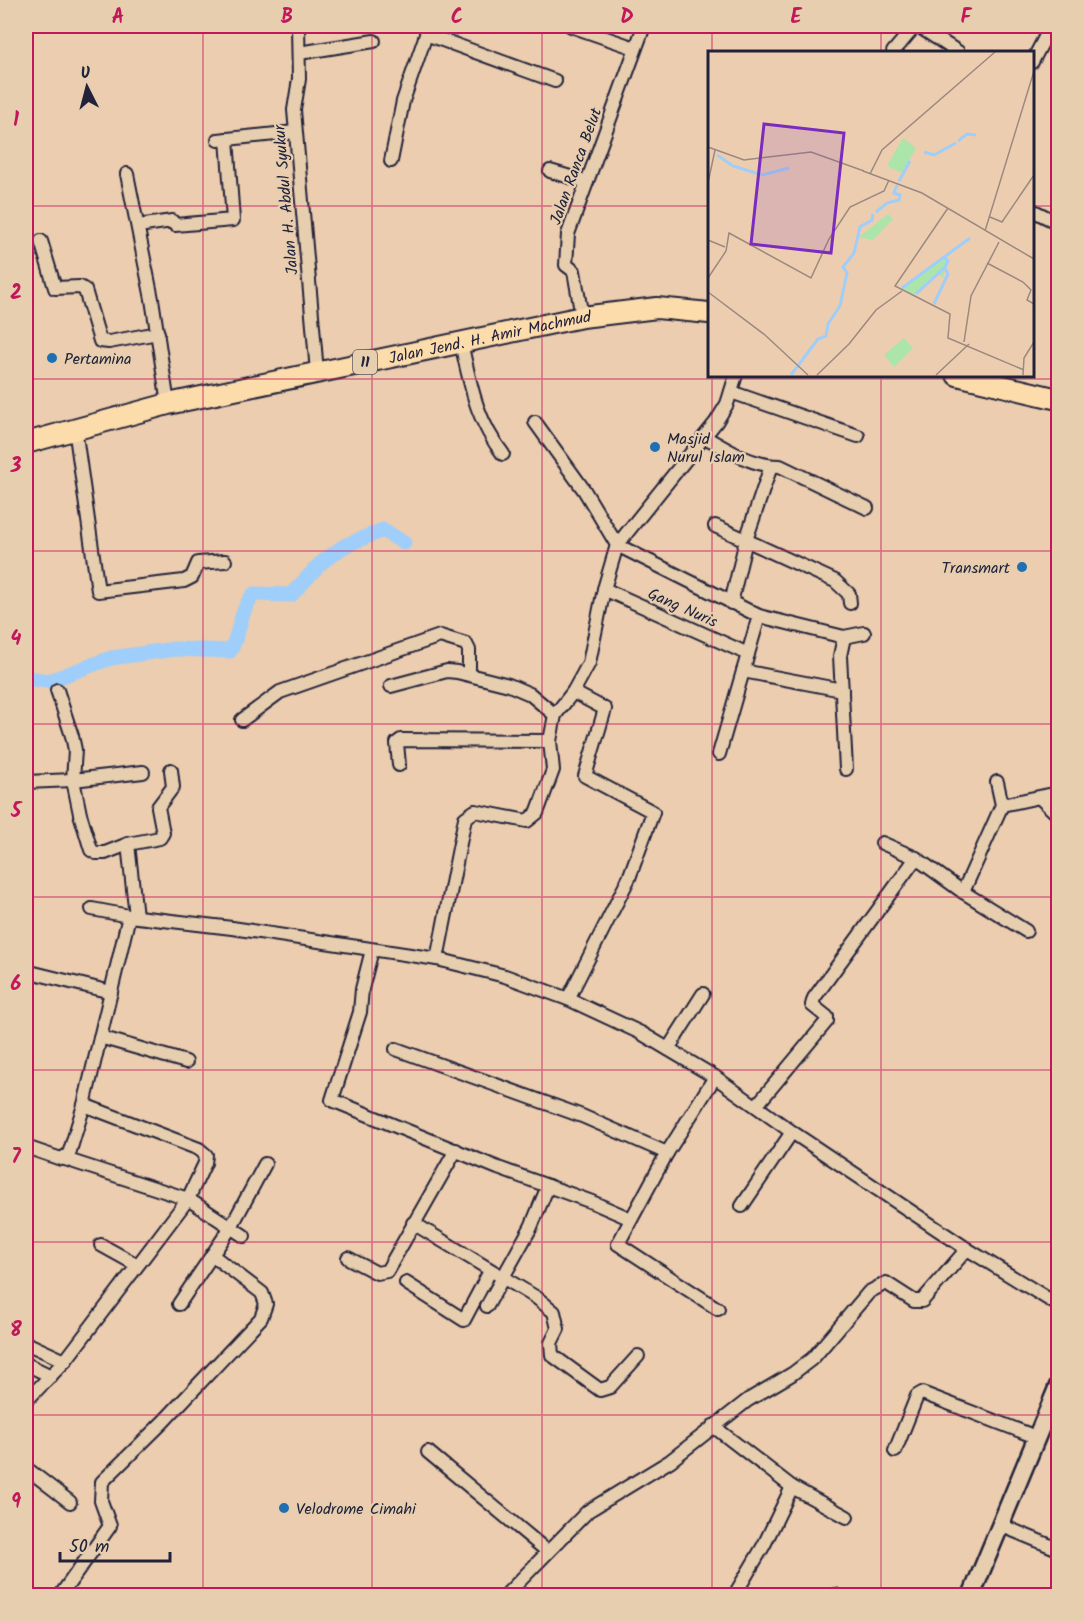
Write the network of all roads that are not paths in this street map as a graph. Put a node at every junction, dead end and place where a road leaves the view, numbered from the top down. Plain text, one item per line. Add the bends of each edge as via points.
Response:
1 (298, 26) edge
2 (571, 26) edge
3 (644, 26) edge
4 (916, 26) edge
5 (1051, 26) edge
6 (427, 30) edge
7 (374, 41) dead end
8 (635, 48) junction
9 (894, 51) edge
10 (956, 51) edge
11 (299, 53) junction
12 (1033, 60) edge
13 (555, 81) dead end
14 (295, 132) junction
15 (391, 161) dead end
16 (550, 171) dead end
17 (127, 174) dead end
18 (587, 182) junction
19 (1033, 210) edge
20 (1059, 223) edge
21 (138, 226) junction
22 (41, 241) dead end
23 (708, 313) edge
24 (582, 317) junction
25 (158, 333) junction
26 (461, 343) junction
27 (317, 372) junction
28 (736, 376) edge
29 (961, 376) edge
30 (731, 392) junction
31 (1059, 399) edge
32 (168, 404) junction
33 (535, 422) dead end
34 (75, 428) junction
35 (858, 436) dead end
36 (705, 437) junction
37 (26, 443) edge
38 (503, 454) dead end
39 (771, 466) junction
40 (867, 508) dead end
41 (715, 526) dead end
42 (621, 539) junction
43 (746, 540) junction
44 (225, 561) dead end
45 (604, 589) junction
46 (730, 603) junction
47 (850, 603) dead end
48 (759, 616) junction
49 (864, 633) dead end
50 (844, 637) junction
51 (748, 654) junction
52 (743, 671) junction
53 (469, 674) junction
54 (390, 686) dead end
55 (57, 690) dead end
56 (842, 690) junction
57 (573, 692) junction
58 (555, 715) junction
59 (242, 720) dead end
60 (550, 741) junction
61 (719, 754) dead end
62 (399, 765) dead end
63 (846, 769) dead end
64 (171, 770) dead end
65 (143, 772) dead end
66 (74, 780) junction
67 (26, 782) edge
68 (997, 782) dead end
69 (1059, 793) edge
70 (1040, 798) junction
71 (1002, 805) junction
72 (1059, 815) edge
73 (882, 843) dead end
74 (128, 844) junction
75 (916, 858) junction
76 (963, 892) junction
77 (92, 909) dead end
78 (133, 916) junction
79 (1026, 931) dead end
80 (372, 950) junction
81 (437, 959) junction
82 (26, 971) edge
83 (111, 992) junction
84 (703, 994) dead end
85 (567, 999) junction
86 (100, 1037) junction
87 (396, 1049) dead end
88 (668, 1049) junction
89 (186, 1062) dead end
90 (715, 1077) junction
91 (84, 1105) junction
92 (757, 1106) junction
93 (792, 1132) junction
94 (26, 1147) edge
95 (456, 1150) junction
96 (667, 1153) junction
97 (65, 1159) junction
98 (265, 1164) dead end
99 (548, 1186) junction
100 (188, 1199) junction
101 (742, 1206) dead end
102 (631, 1219) junction
103 (413, 1223) junction
104 (231, 1227) junction
105 (244, 1236) dead end
106 (101, 1245) dead end
107 (967, 1249) junction
108 (212, 1255) junction
109 (348, 1258) dead end
110 (137, 1265) junction
111 (490, 1271) junction
112 (502, 1280) junction
113 (406, 1283) dead end
114 (179, 1304) dead end
115 (1059, 1305) edge
116 (487, 1306) dead end
117 (718, 1310) dead end
118 (26, 1343) edge
119 (638, 1356) dead end
120 (65, 1361) junction
121 (26, 1364) edge
122 (51, 1376) junction
123 (1059, 1386) edge
124 (26, 1401) edge
125 (713, 1426) junction
126 (1036, 1437) junction
127 (895, 1451) dead end
128 (428, 1452) dead end
129 (26, 1468) edge
130 (792, 1487) junction
131 (70, 1502) dead end
132 (847, 1517) dead end
133 (1000, 1524) junction
134 (1059, 1549) edge
135 (547, 1551) junction
136 (60, 1596) edge
137 (505, 1596) edge
138 (734, 1596) edge
139 (971, 1596) edge

1 - 11 street, Jalan H. Abdul Syukur
2 - 8 street
3 - 8 street, Jalan Ranca Belut
4 - 9 street
4 - 10 street
5 - 12 street
6 - 13 street
6 - 15 street via 403,101
7 - 11 street
8 - 18 street, Jalan Ranca Belut
11 - 14 street, Jalan H. Abdul Syukur
14 - 21 street via 223,140 233,220
14 - 27 street, Jalan H. Abdul Syukur
16 - 18 street
17 - 21 street
18 - 24 street, Jalan Ranca Belut via 566,243 566,265 574,271
19 - 20 street
21 - 25 street
22 - 25 street via 55,288 85,290 100,341
23 - 24 highway, Jalan Jend. H. Amir Machmud / 11 via 657,308
24 - 26 highway, Jalan Jend. H. Amir Machmud / 11
25 - 32 street
26 - 27 highway, Jalan Jend. H. Amir Machmud / 11
26 - 38 street via 484,429
27 - 32 highway, Jalan Jend. H. Amir Machmud / 11
28 - 30 street
29 - 31 highway
30 - 35 street
30 - 36 street
32 - 34 highway, Jalan Jend. H. Amir Machmud / 11
33 - 42 street
34 - 37 highway, Jalan Jend. H. Amir Machmud / 11
34 - 44 street via 98,591 184,581 192,577 198,563
36 - 39 street via 735,454
36 - 42 street
39 - 40 street via 780,466
39 - 43 street
41 - 43 street
42 - 45 street
42 - 46 street
43 - 46 street
43 - 47 street via 836,581 849,594
45 - 51 street, Gang Nuris
45 - 57 street via 589,663
46 - 48 street
48 - 50 street
48 - 51 street
49 - 50 street
50 - 56 street via 840,656
51 - 52 street
52 - 56 street
52 - 61 street
53 - 54 street via 447,670
53 - 58 street via 530,694
53 - 59 street via 470,650 452,638 440,636 280,692
55 - 66 street via 74,743
56 - 63 street
57 - 58 street
57 - 85 street via 605,709 585,776 653,812 629,878
58 - 60 street
60 - 62 street via 401,740 397,743
60 - 81 street via 553,770 533,819 475,811 465,818
64 - 74 street via 173,787 158,807 162,836
65 - 66 street
66 - 67 street
66 - 74 street via 81,822 91,850 105,853
68 - 71 street
69 - 70 street
70 - 71 street
70 - 72 street
71 - 76 street
73 - 75 street
74 - 78 street
75 - 76 street
75 - 92 street via 814,998 812,1005 827,1021
76 - 79 street
77 - 78 street
78 - 80 street
78 - 83 street
80 - 81 street
80 - 95 street via 360,1012 332,1100
81 - 85 street via 505,976
82 - 83 street
83 - 86 street
84 - 88 street
85 - 88 street
86 - 89 street
86 - 91 street
87 - 96 street via 582,1116
88 - 90 street
90 - 92 street
90 - 96 street
91 - 97 street
91 - 100 street via 202,1152 207,1157
92 - 93 street
93 - 101 street
93 - 107 street
94 - 97 street
95 - 99 street
95 - 103 street
96 - 102 street
97 - 100 street
98 - 104 street
99 - 102 street
99 - 112 street
100 - 104 street
100 - 110 street
102 - 117 street via 618,1244
103 - 109 street via 385,1274
103 - 111 street
104 - 105 street
104 - 108 street
106 - 110 street
107 - 115 street
107 - 125 street via 922,1301 914,1301 885,1283 869,1292 813,1358
108 - 114 street
108 - 136 street via 262,1293 266,1304 261,1318 102,1482 101,1501 110,1526
110 - 120 street
111 - 112 street
111 - 113 street via 464,1320
112 - 116 street
112 - 119 street via 537,1298 554,1312 558,1329 551,1343 552,1355 600,1390 610,1387
118 - 120 street
120 - 122 street
121 - 122 street
122 - 124 street
123 - 126 main road
125 - 130 street
125 - 135 street via 670,1461 588,1511
126 - 127 street via 922,1393 917,1396
126 - 133 main road
128 - 135 street
129 - 131 street
130 - 132 street
130 - 138 street
133 - 134 street
133 - 139 main road
135 - 137 street

